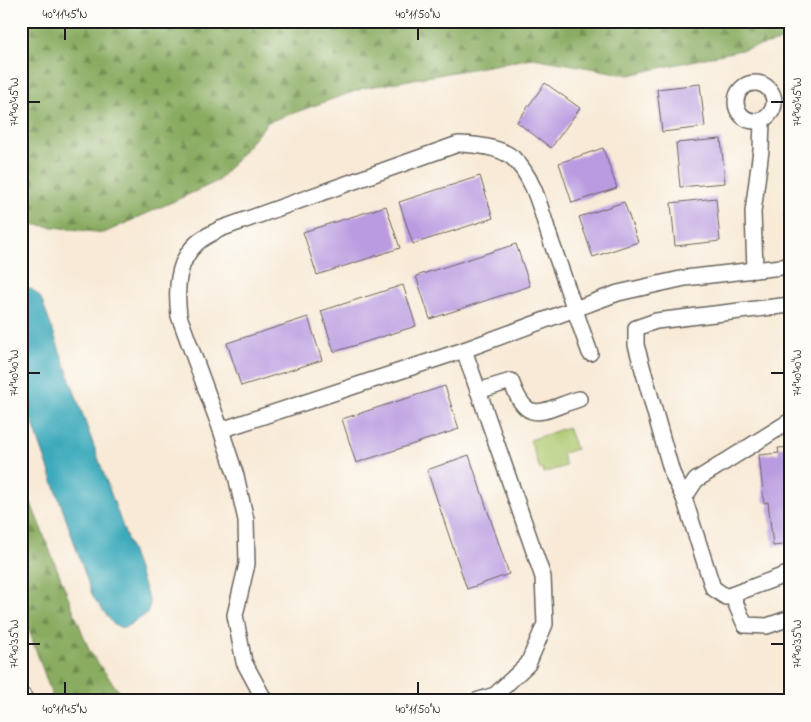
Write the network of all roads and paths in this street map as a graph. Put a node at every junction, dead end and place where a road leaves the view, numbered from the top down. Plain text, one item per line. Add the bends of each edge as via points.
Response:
1 (762, 120) dead end
2 (790, 266) edge
3 (755, 270) junction
4 (790, 305) edge
5 (575, 309) junction
6 (464, 350) junction
7 (590, 353) dead end
8 (478, 392) junction
9 (580, 399) dead end
10 (790, 421) edge
11 (221, 430) junction
12 (684, 498) junction
13 (790, 573) edge
14 (732, 595) junction
15 (790, 618) edge
16 (266, 701) edge
17 (476, 701) edge

1 - 3 street via 752,212
2 - 3 street
3 - 5 street via 685,278 618,292
4 - 12 street via 656,321 636,328 636,345 672,473
5 - 6 street
5 - 7 street
5 - 11 street via 531,182 512,158 494,149 458,144 220,229 196,243 182,263 176,296 180,316
6 - 8 street
6 - 11 street
8 - 9 street via 510,380 518,401 526,411 536,413
8 - 17 street via 543,577 545,624 528,664 495,695
10 - 12 street via 696,480
11 - 16 street via 246,520 247,564 235,615 244,662
12 - 14 street via 713,588 726,597
13 - 14 street
14 - 15 street via 745,625 767,626

